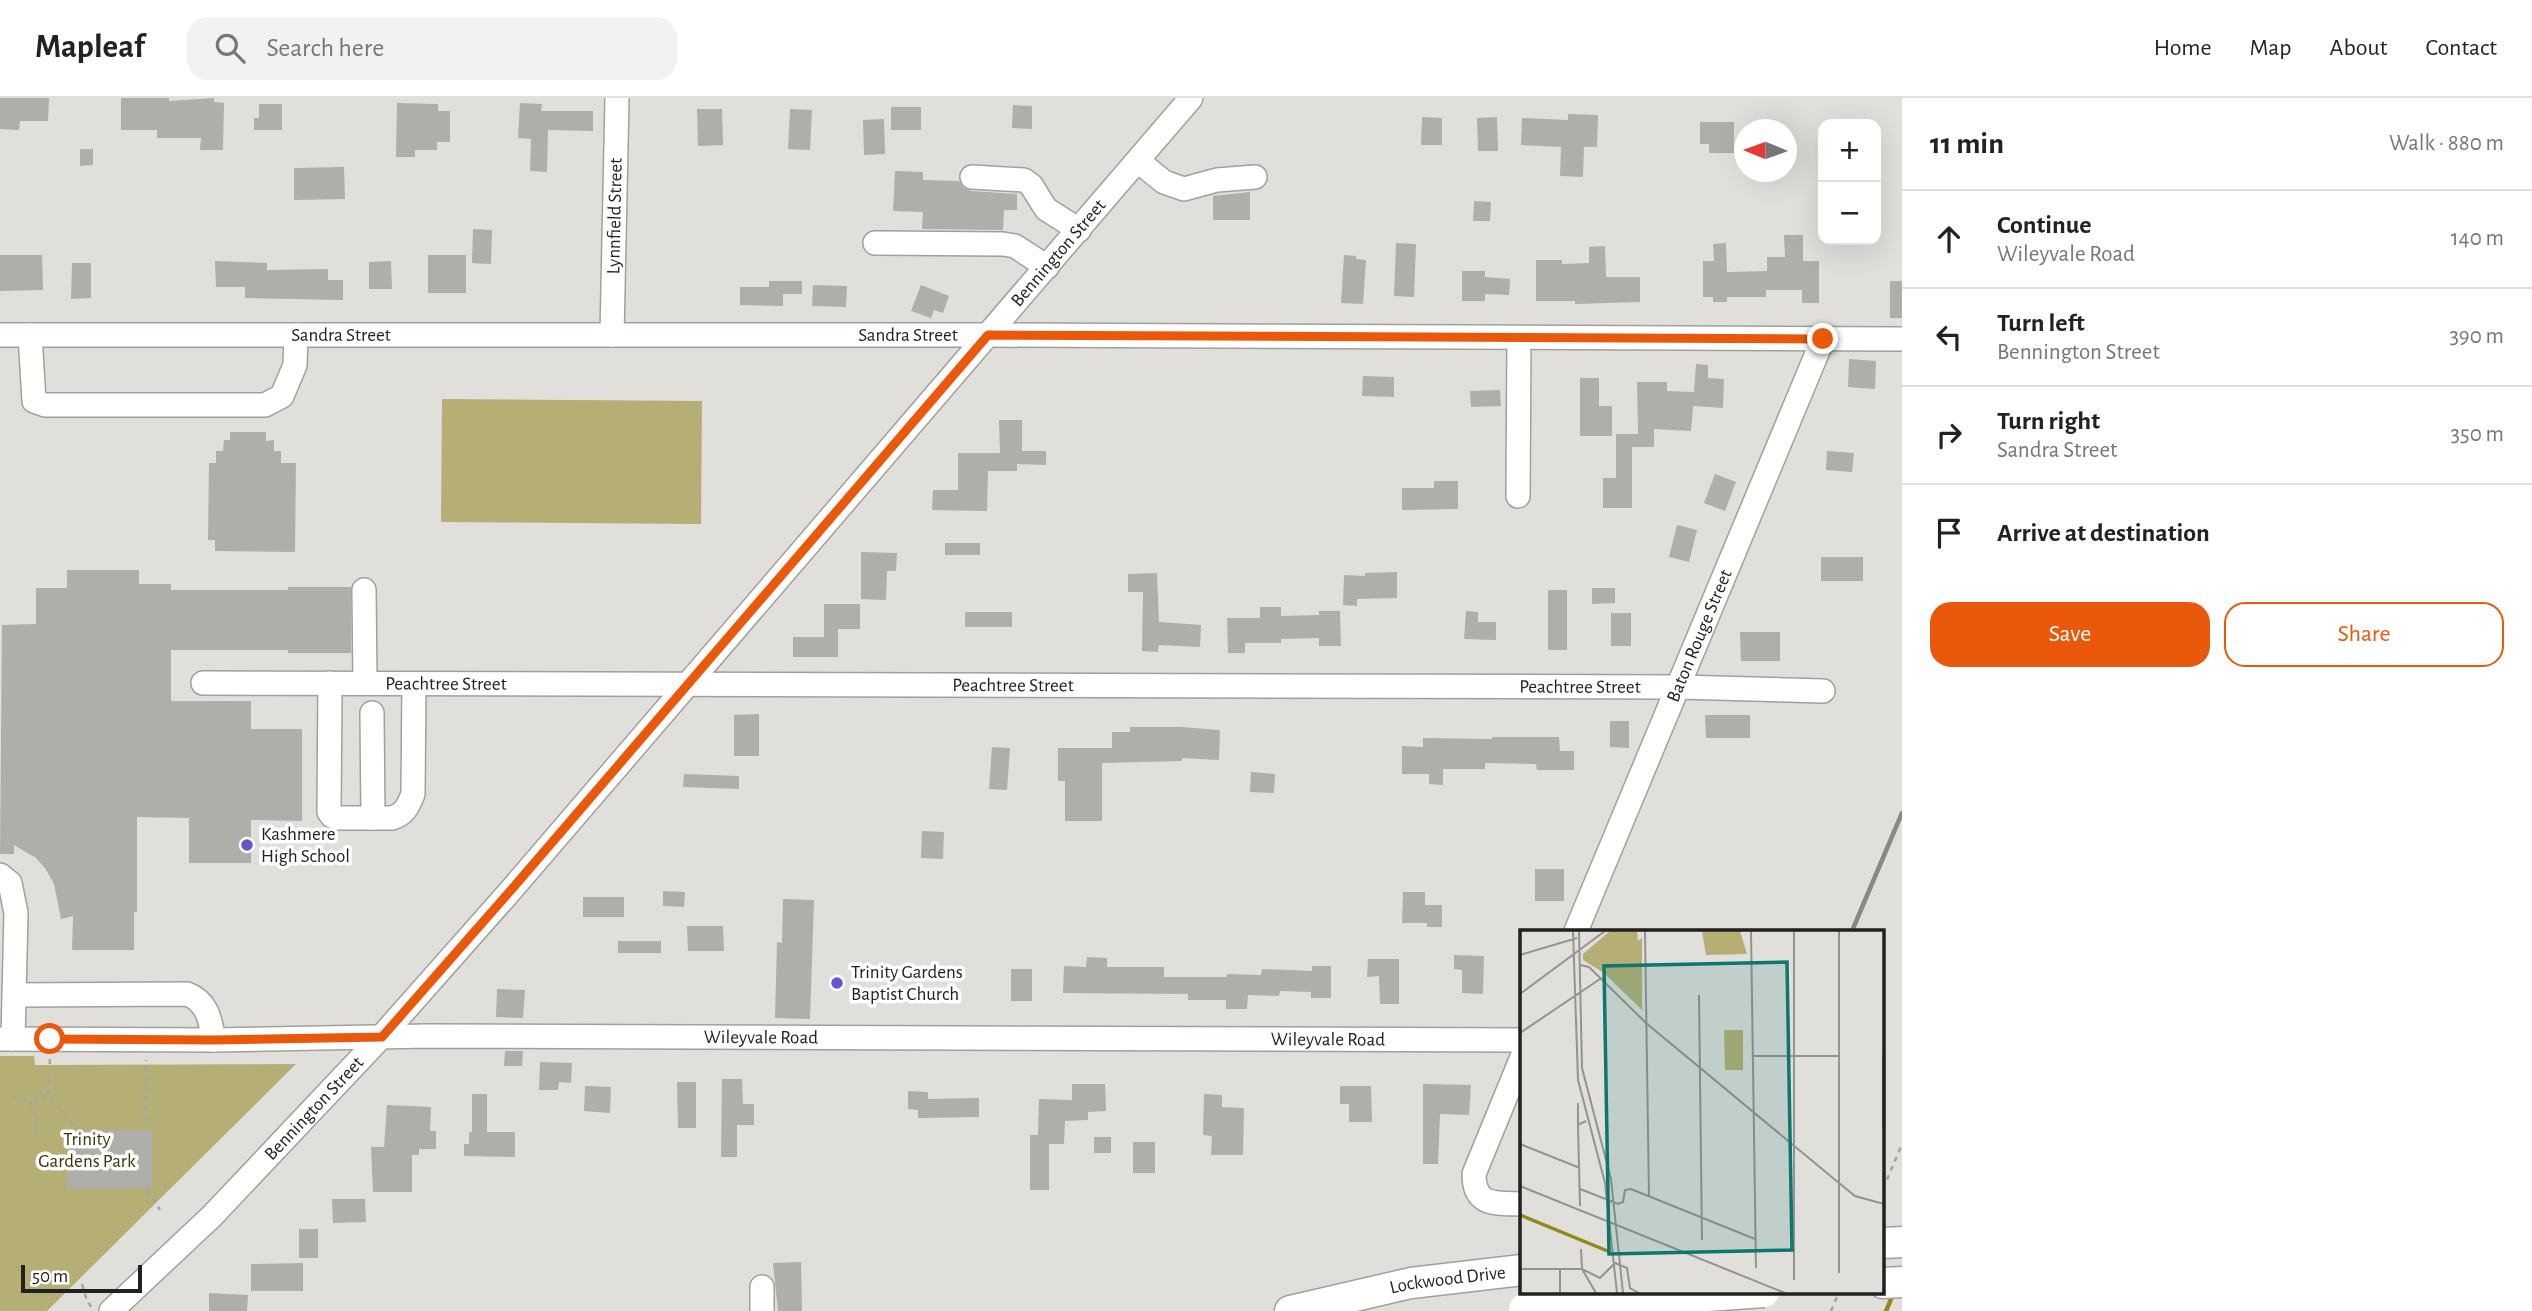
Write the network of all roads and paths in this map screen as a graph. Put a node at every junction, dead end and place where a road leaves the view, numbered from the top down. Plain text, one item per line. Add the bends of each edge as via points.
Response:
1 (617, 98) edge
2 (1191, 98) edge
3 (1138, 161) junction
4 (972, 177) dead end
5 (1255, 177) dead end
6 (1079, 230) junction
7 (875, 243) dead end
8 (1047, 267) junction
9 (0, 335) edge
10 (30, 335) junction
11 (296, 335) junction
12 (612, 335) junction
13 (988, 335) junction
14 (1519, 338) junction
15 (1823, 339) junction
16 (1902, 339) edge
17 (1518, 496) dead end
18 (364, 590) dead end
19 (203, 683) dead end
20 (330, 683) junction
21 (365, 683) junction
22 (414, 684) junction
23 (686, 684) junction
24 (1679, 687) junction
25 (1823, 691) dead end
26 (372, 713) dead end
27 (373, 818) junction
28 (0, 875) edge
29 (1576, 930) edge
30 (14, 995) junction
31 (382, 1037) junction
32 (7, 1039) edge
33 (214, 1040) junction
34 (1520, 1040) edge
35 (50, 1061) dead end
36 (146, 1061) dead end
37 (1520, 1062) edge
38 (48, 1095) junction
39 (13, 1098) dead end
40 (30, 1101) junction
41 (146, 1121) dead end
42 (74, 1130) dead end
43 (37, 1136) dead end
44 (1902, 1144) edge
45 (1884, 1187) edge
46 (147, 1190) dead end
47 (1520, 1204) edge
48 (160, 1210) dead end
49 (1902, 1242) edge
50 (1884, 1243) edge
51 (1520, 1270) edge
52 (1902, 1282) edge
53 (1884, 1283) edge
54 (82, 1284) dead end
55 (762, 1287) dead end
56 (1551, 1294) edge
57 (1738, 1294) edge
58 (1838, 1294) edge
59 (102, 1310) edge
60 (1528, 1310) edge
61 (762, 1311) edge
62 (1290, 1311) edge
63 (1831, 1311) edge

1 - 12 street, Lynnfield Street
2 - 3 street, Bennington Street
3 - 5 street via 1164,182 1184,189
3 - 6 street, Bennington Street
4 - 6 street via 1024,180 1046,209
6 - 8 street, Bennington Street
7 - 8 street via 1015,246
8 - 13 street, Bennington Street
9 - 10 street, Sandra Street
10 - 11 street, Sandra Street
10 - 11 street via 34,401 45,405 265,405 282,396 295,365
11 - 12 street, Sandra Street
12 - 13 street, Sandra Street
13 - 14 street, Sandra Street
13 - 23 street, Bennington Street
14 - 15 street, Sandra Street
14 - 17 street
15 - 16 street, Sandra Street
15 - 24 street, Baton Rouge Street
18 - 21 street
19 - 20 street, Peachtree Street
20 - 21 street, Peachtree Street
20 - 27 street via 329,812 337,818
21 - 22 street, Peachtree Street
22 - 23 street, Peachtree Street
22 - 27 street via 413,794 400,815
23 - 24 street, Peachtree Street
23 - 31 street, Bennington Street
24 - 25 street, Peachtree Street
24 - 29 street, Baton Rouge Street
26 - 27 street
28 - 30 street via 10,883 16,913
30 - 32 street
30 - 33 street via 187,994 204,1005
31 - 33 street, Wileyvale Road
31 - 34 street, Wileyvale Road
31 - 59 street, Bennington Street via 212,1216
32 - 33 street, Wileyvale Road
35 - 38 path
36 - 41 path
37 - 47 street via 1474,1174 1474,1186 1481,1198 1492,1203
38 - 40 path
38 - 42 path
39 - 40 path
40 - 43 path
44 - 45 path
46 - 48 path
49 - 50 main road
51 - 62 main road, Lockwood Drive via 1411,1283
52 - 53 main road
54 - 59 path via 87,1301
55 - 61 street
56 - 60 street
57 - 60 main road, bridge
58 - 63 path

